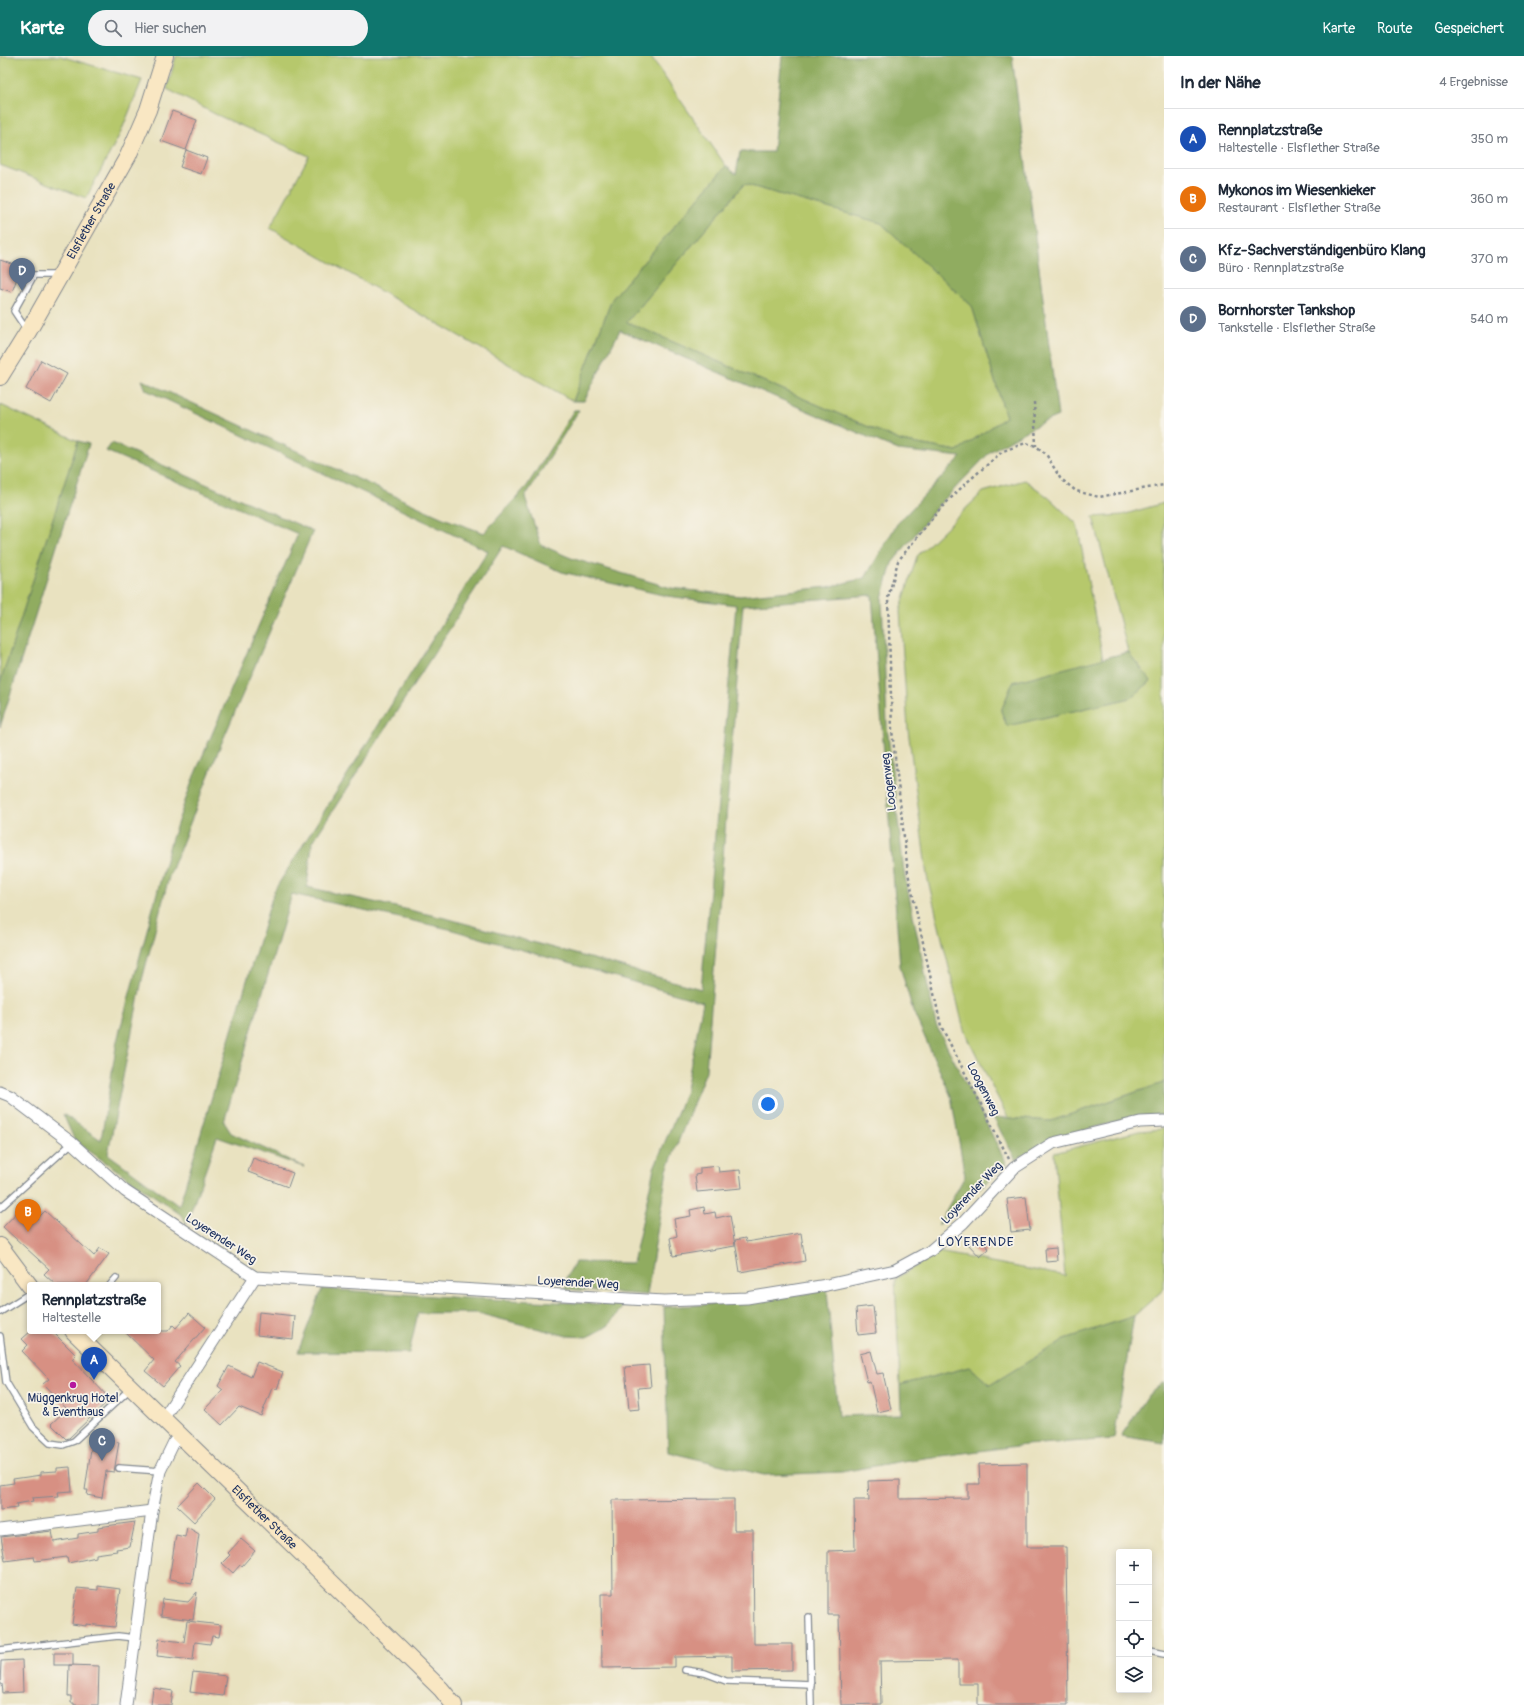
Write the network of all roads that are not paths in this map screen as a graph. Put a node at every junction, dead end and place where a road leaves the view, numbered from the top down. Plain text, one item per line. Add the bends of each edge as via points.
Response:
1 (165, 56) edge
2 (60, 275) junction
3 (28, 332) junction
4 (0, 377) edge
5 (0, 1092) edge
6 (1164, 1121) edge
7 (72, 1143) junction
8 (0, 1208) edge
9 (0, 1246) edge
10 (255, 1276) junction
11 (116, 1278) dead end
12 (27, 1282) edge
13 (113, 1282) edge
14 (27, 1294) edge
15 (0, 1312) edge
16 (76, 1334) edge
17 (0, 1336) edge
18 (131, 1388) junction
19 (164, 1419) junction
20 (180, 1435) junction
21 (119, 1468) dead end
22 (160, 1471) junction
23 (152, 1511) junction
24 (0, 1530) edge
25 (809, 1617) dead end
26 (135, 1638) junction
27 (0, 1650) edge
28 (1152, 1652) edge
29 (1164, 1654) edge
30 (685, 1670) dead end
31 (811, 1684) junction
32 (126, 1705) edge
33 (454, 1705) edge
34 (811, 1705) edge

1 - 2 main road, Elsflether Straße via 148,110 128,156
2 - 3 main road, Elsflether Straße
2 - 3 lane via 34,275 14,311
3 - 4 main road, Elsflether Straße
5 - 7 street, Loyerender Weg via 10,1096
6 - 10 street, Loyerender Weg via 1140,1122 1053,1144 1014,1168 963,1223 930,1251 895,1270 827,1285 747,1298 664,1301
7 - 8 lane
7 - 10 street, Loyerender Weg via 125,1192
9 - 12 main road
10 - 19 street
11 - 13 lane
14 - 15 lane
16 - 18 main road, Elsflether Straße
17 - 18 lane via 6,1382 33,1427 50,1443 63,1446 74,1441
18 - 19 main road, Elsflether Straße
19 - 20 main road, Elsflether Straße
20 - 22 street
20 - 33 main road, Elsflether Straße via 441,1689
21 - 22 lane
22 - 23 street
23 - 24 street
23 - 26 street
25 - 31 lane
26 - 27 lane via 118,1636
26 - 32 street
28 - 29 lane
30 - 31 lane via 706,1673 726,1682
31 - 34 lane

